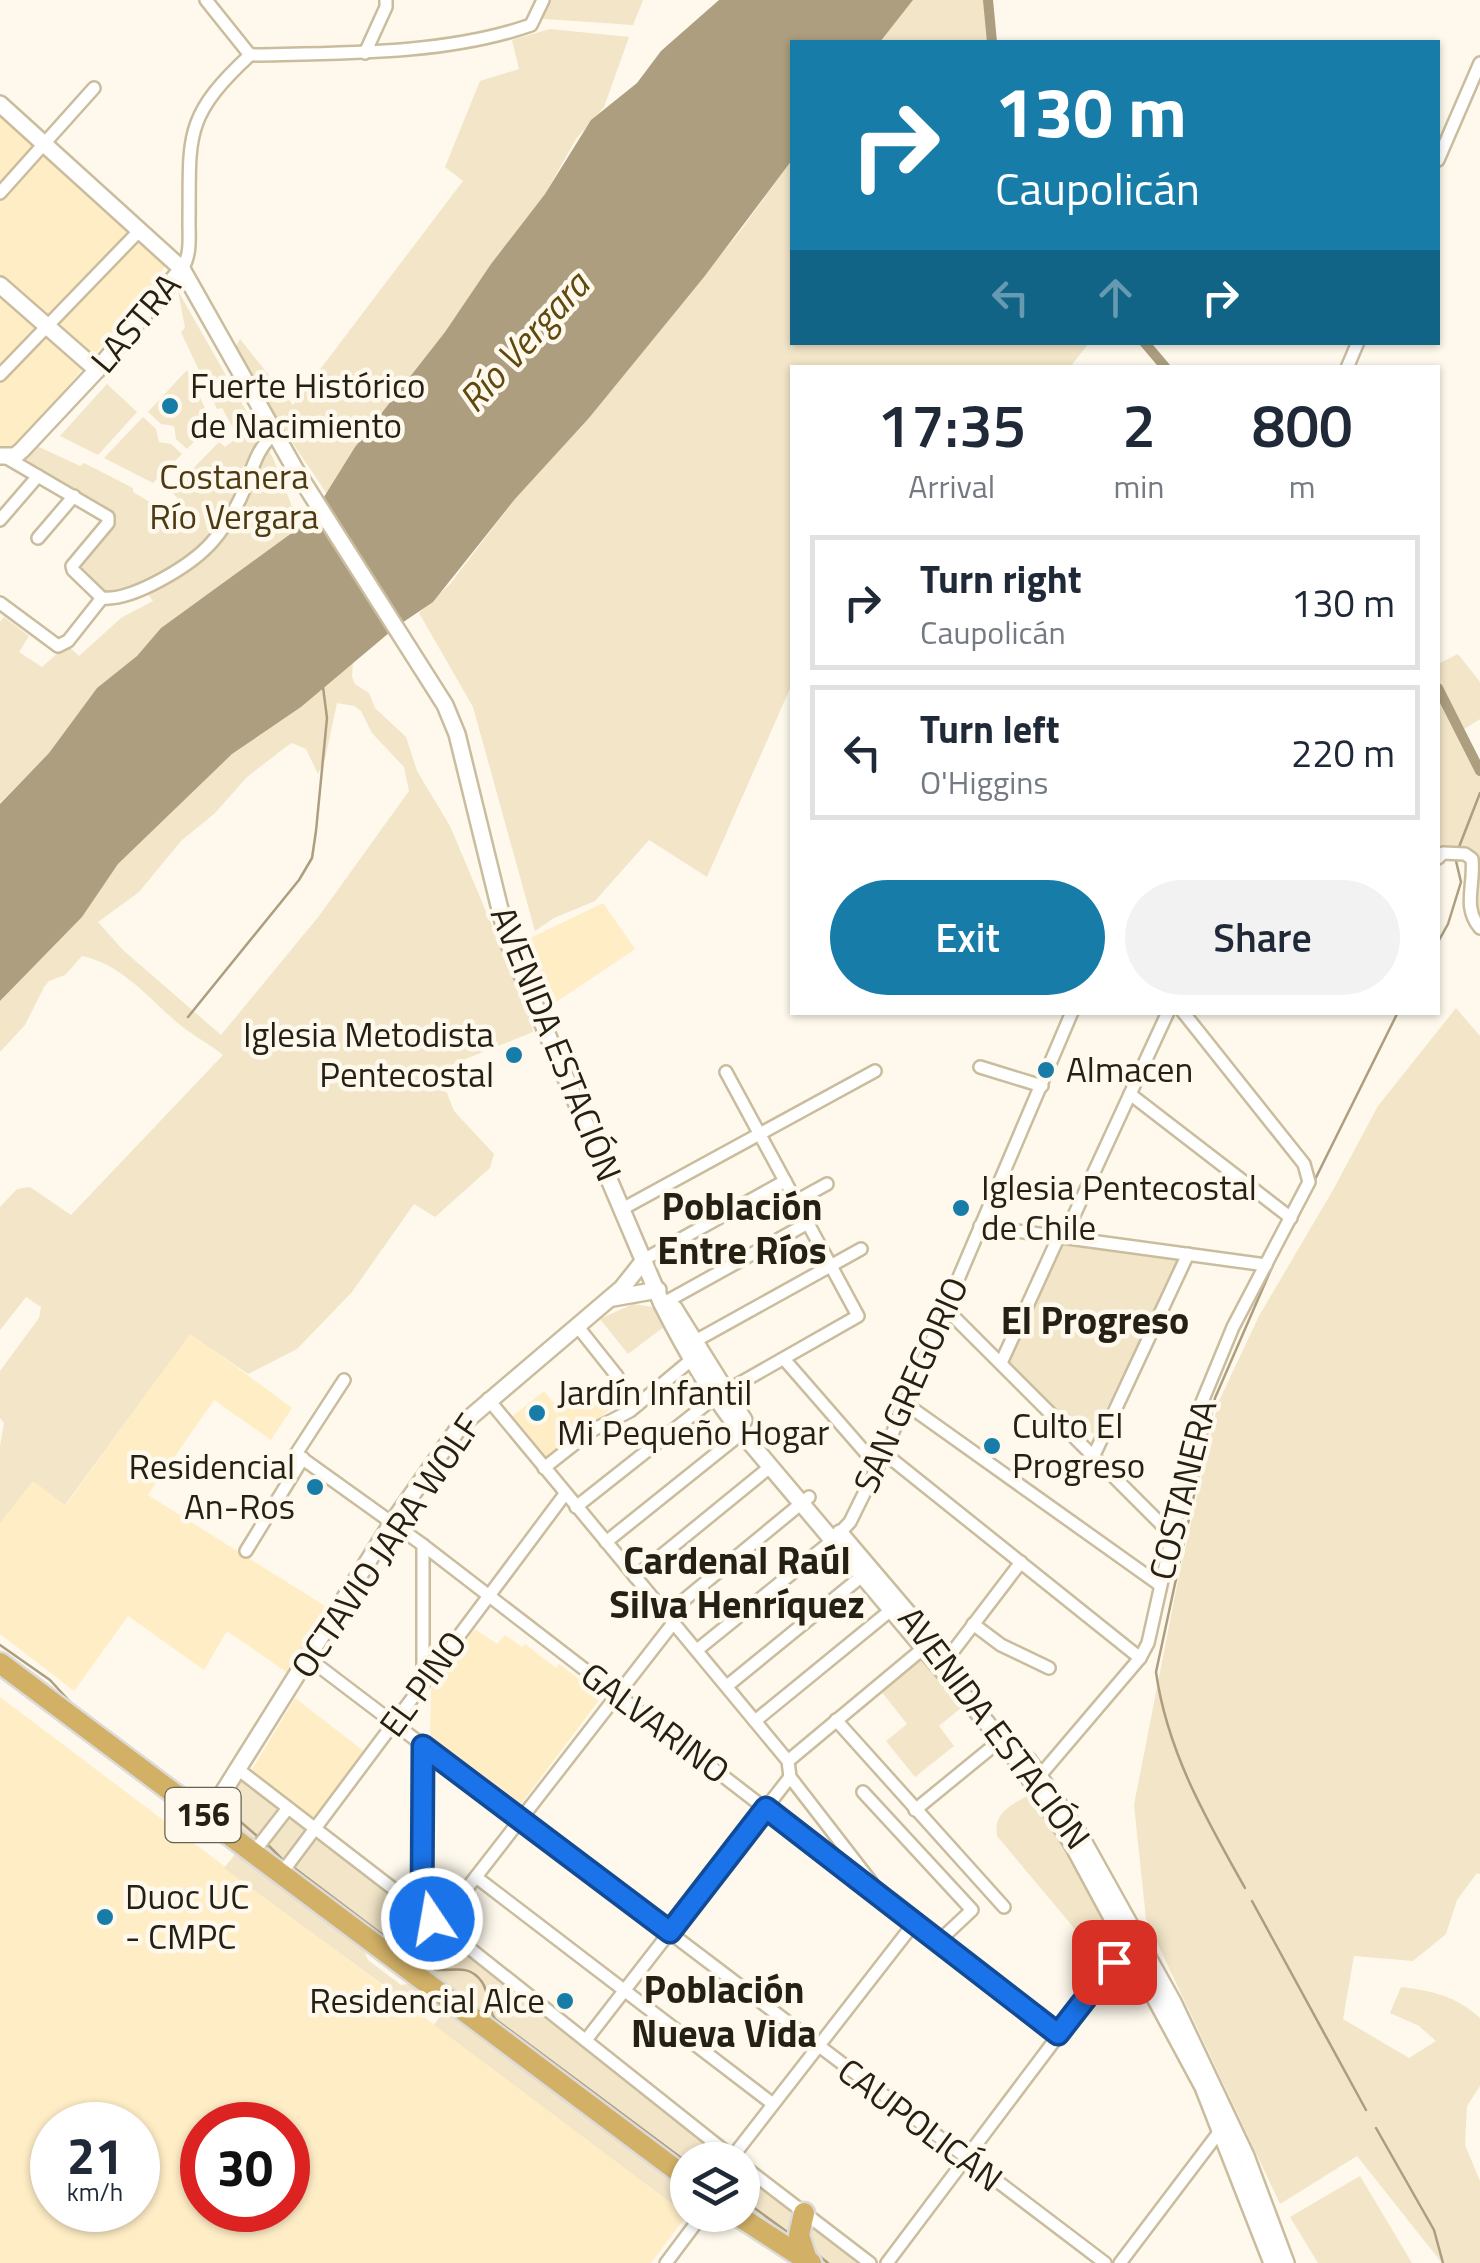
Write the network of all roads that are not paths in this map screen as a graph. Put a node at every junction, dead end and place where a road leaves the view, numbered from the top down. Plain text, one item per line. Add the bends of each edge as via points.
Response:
1 (206, 0) edge
2 (386, 0) edge
3 (543, 0) edge
4 (365, 53) junction
5 (250, 56) junction
6 (1480, 63) edge
7 (94, 88) dead end
8 (0, 104) edge
9 (46, 143) junction
10 (1440, 155) edge
11 (0, 194) edge
12 (140, 230) junction
13 (182, 269) junction
14 (0, 285) edge
15 (47, 327) junction
16 (97, 370) junction
17 (0, 375) edge
18 (275, 434) junction
19 (4, 457) edge
20 (38, 476) junction
21 (74, 496) junction
22 (0, 520) edge
23 (38, 538) dead end
24 (102, 598) junction
25 (0, 603) edge
26 (1440, 856) edge
27 (1480, 928) edge
28 (1071, 1015) edge
29 (1167, 1015) edge
30 (1185, 1015) edge
31 (980, 1067) dead end
32 (874, 1070) dead end
33 (726, 1072) dead end
34 (1042, 1086) junction
35 (1130, 1094) junction
36 (759, 1134) junction
37 (785, 1181) junction
38 (828, 1184) dead end
39 (796, 1201) junction
40 (624, 1208) junction
41 (1291, 1218) junction
42 (808, 1223) junction
43 (980, 1226) junction
44 (1061, 1236) junction
45 (861, 1249) dead end
46 (1188, 1254) junction
47 (645, 1258) junction
48 (1266, 1265) junction
49 (831, 1266) junction
50 (663, 1298) junction
51 (609, 1299) junction
52 (946, 1309) junction
53 (578, 1327) junction
54 (690, 1350) junction
55 (784, 1359) junction
56 (1002, 1363) junction
57 (616, 1376) dead end
58 (344, 1380) dead end
59 (719, 1394) junction
60 (488, 1399) junction
61 (906, 1404) junction
62 (742, 1432) junction
63 (884, 1453) junction
64 (1094, 1454) junction
65 (299, 1456) junction
66 (770, 1466) junction
67 (878, 1467) junction
68 (544, 1468) junction
69 (565, 1494) junction
70 (805, 1500) junction
71 (576, 1507) junction
72 (392, 1523) junction
73 (1171, 1534) junction
74 (836, 1537) junction
75 (606, 1542) junction
76 (423, 1545) junction
77 (246, 1551) dead end
78 (1021, 1562) junction
79 (862, 1576) junction
80 (635, 1577) junction
81 (1160, 1585) junction
82 (488, 1595) junction
83 (891, 1610) junction
84 (670, 1618) junction
85 (973, 1624) junction
86 (928, 1644) junction
87 (697, 1650) junction
88 (308, 1658) junction
89 (1140, 1658) junction
90 (0, 1662) edge
91 (944, 1664) junction
92 (1049, 1668) dead end
93 (423, 1684) junction
94 (727, 1686) junction
95 (618, 1694) junction
96 (836, 1720) junction
97 (755, 1721) junction
98 (394, 1724) junction
99 (1004, 1737) junction
100 (423, 1746) junction
101 (788, 1761) junction
102 (238, 1770) junction
103 (790, 1777) junction
104 (1036, 1779) junction
105 (863, 1792) dead end
106 (288, 1808) junction
107 (766, 1808) junction
108 (916, 1810) junction
109 (207, 1818) junction
110 (521, 1819) junction
111 (315, 1829) junction
112 (252, 1853) junction
113 (281, 1874) junction
114 (476, 1876) junction
115 (881, 1895) junction
116 (1004, 1907) dead end
117 (422, 1912) junction
118 (916, 1922) junction
119 (439, 1924) junction
120 (670, 1932) junction
121 (940, 1940) junction
122 (1131, 1941) junction
123 (405, 1968) junction
124 (624, 1990) junction
125 (1058, 2034) junction
126 (586, 2040) junction
127 (817, 2047) junction
128 (773, 2104) junction
129 (1225, 2125) junction
130 (713, 2142) edge
131 (747, 2142) edge
132 (966, 2160) junction
133 (670, 2166) edge
134 (760, 2179) edge
135 (1253, 2194) junction
136 (804, 2212) junction
137 (760, 2231) edge
138 (689, 2232) edge
139 (804, 2262) edge
140 (666, 2263) edge
141 (870, 2263) edge
142 (887, 2263) edge
143 (1105, 2263) edge
144 (1120, 2263) edge
145 (1272, 2263) edge
146 (1286, 2263) edge

1 - 5 street
2 - 4 street
3 - 4 street via 531,25
4 - 5 street
5 - 13 street, LASTRA via 214,92 190,137 189,251
6 - 10 street
7 - 9 street
8 - 9 main road, AVENIDA ESTACIÓN
9 - 11 street
9 - 12 main road, AVENIDA ESTACIÓN
12 - 13 main road, AVENIDA ESTACIÓN
12 - 15 street
13 - 16 main road, LASTRA
13 - 18 main road, AVENIDA ESTACIÓN
14 - 15 main road
15 - 16 main road
15 - 17 street
16 - 19 main road, LASTRA via 22,450
18 - 24 street via 211,544 146,588
18 - 40 main road, AVENIDA ESTACIÓN via 431,681 457,734 508,942
19 - 20 street
20 - 21 street
20 - 22 street
21 - 23 street
21 - 24 street via 109,520 72,566
24 - 25 street via 58,646
26 - 27 street via 1472,859 1470,916
28 - 34 street, SAN GREGORIO
29 - 35 street
30 - 41 street, COSTANERA via 1304,1164 1309,1177
31 - 34 street
32 - 36 street
33 - 36 street
34 - 43 street, SAN GREGORIO
35 - 41 street
35 - 44 street
36 - 37 street
36 - 40 street
37 - 39 street
37 - 47 street
38 - 39 street
39 - 42 street
40 - 47 main road, AVENIDA ESTACIÓN
41 - 48 street, COSTANERA
42 - 49 street
42 - 50 street
43 - 44 street
43 - 52 street, SAN GREGORIO
44 - 46 street
44 - 56 street
45 - 49 street
46 - 48 street
46 - 64 street
47 - 50 main road, AVENIDA ESTACIÓN
47 - 51 main road, OCTAVIO JARA WOLF
48 - 73 street, COSTANERA via 1202,1402
49 - 54 street
49 - 55 street via 858,1316
50 - 51 main road
50 - 54 main road, AVENIDA ESTACIÓN
51 - 53 main road, OCTAVIO JARA WOLF
52 - 56 street
52 - 61 street, SAN GREGORIO
53 - 57 street
53 - 60 main road, OCTAVIO JARA WOLF
54 - 59 main road, AVENIDA ESTACIÓN
54 - 68 street via 630,1411
55 - 59 street
55 - 67 street
56 - 64 street
58 - 65 street
59 - 62 main road, AVENIDA ESTACIÓN
59 - 70 main road, AVENIDA ESTACIÓN
59 - 71 street
60 - 68 street
60 - 72 main road, OCTAVIO JARA WOLF via 460,1426
61 - 63 street, SAN GREGORIO
61 - 81 street
62 - 66 main road, AVENIDA ESTACIÓN
62 - 75 street
63 - 67 street, SAN GREGORIO
63 - 78 street
64 - 73 street
65 - 72 street, GALVARINO
65 - 77 street
66 - 70 main road, AVENIDA ESTACIÓN
66 - 80 street
67 - 74 street, SAN GREGORIO
68 - 69 street
69 - 71 street
69 - 82 street, EL PINO
70 - 74 main road, AVENIDA ESTACIÓN
70 - 84 street
71 - 75 street
72 - 76 street, GALVARINO
72 - 88 main road, OCTAVIO JARA WOLF
73 - 81 street, COSTANERA
74 - 79 main road, AVENIDA ESTACIÓN
74 - 86 main road, AVENIDA ESTACIÓN
74 - 87 street
75 - 80 street
76 - 82 street, GALVARINO
76 - 93 street
78 - 85 street
78 - 89 street
79 - 83 main road, AVENIDA ESTACIÓN
79 - 94 street
80 - 84 street
81 - 89 street, COSTANERA
82 - 93 street, EL PINO
82 - 95 street, GALVARINO
83 - 86 main road, AVENIDA ESTACIÓN
83 - 97 street
84 - 87 street
84 - 95 street
85 - 91 street
85 - 92 street
86 - 91 main road, AVENIDA ESTACIÓN
86 - 96 street
87 - 94 street
88 - 98 street, CAUPOLICÁN
88 - 102 main road, OCTAVIO JARA WOLF
89 - 104 street, COSTANERA
90 - 109 highway, 156
91 - 99 main road, AVENIDA ESTACIÓN
93 - 98 street, EL PINO
94 - 97 street
95 - 107 street, GALVARINO
95 - 110 street
96 - 101 street
96 - 108 street
97 - 101 street
98 - 100 street, CAUPOLICÁN
98 - 111 street, EL PINO
99 - 104 main road, AVENIDA ESTACIÓN
99 - 108 street
100 - 110 street, CAUPOLICÁN
100 - 117 street
101 - 103 street
102 - 106 street
102 - 109 main road, OCTAVIO JARA WOLF
103 - 107 street
103 - 115 street
104 - 122 main road, AVENIDA ESTACIÓN
105 - 121 street via 972,1910
106 - 111 street
106 - 112 street
107 - 115 street, GALVARINO
107 - 120 street
108 - 116 street
109 - 112 highway, 156
110 - 114 street
110 - 120 street, CAUPOLICÁN
111 - 113 street, EL PINO
111 - 117 street
112 - 113 highway, 156
113 - 123 highway, 156
114 - 119 street
114 - 124 street
115 - 118 street, GALVARINO
117 - 119 street
118 - 121 street, GALVARINO
118 - 127 street
119 - 123 street
119 - 126 street
120 - 124 street
120 - 127 street, CAUPOLICÁN
121 - 125 street, GALVARINO
122 - 125 street
122 - 129 main road, AVENIDA ESTACIÓN
123 - 133 highway, 156
124 - 126 street
124 - 128 street
125 - 132 street
126 - 130 street
127 - 128 street
127 - 132 street, CAUPOLICÁN
128 - 131 street
129 - 135 main road, AVENIDA ESTACIÓN
129 - 144 street
132 - 142 street
132 - 143 street, CAUPOLICÁN
134 - 136 street
135 - 145 main road, AVENIDA ESTACIÓN
135 - 146 main road, AVENIDA ESTACIÓN
136 - 139 highway
136 - 141 street
137 - 139 highway
138 - 140 street

